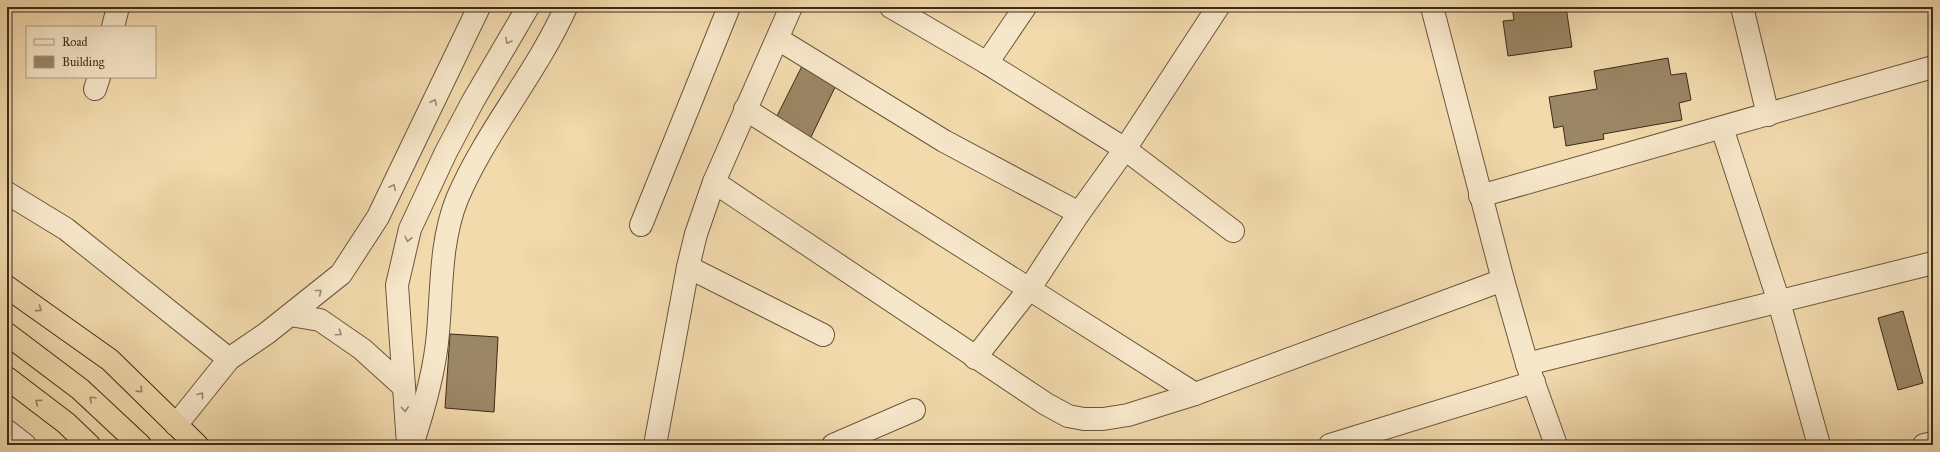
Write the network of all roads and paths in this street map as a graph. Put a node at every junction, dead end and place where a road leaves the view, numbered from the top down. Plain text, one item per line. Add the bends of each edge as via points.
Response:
1 (118, 7) edge
2 (479, 7) edge
3 (528, 7) edge
4 (566, 7) edge
5 (729, 7) edge
6 (791, 7) edge
7 (891, 7) edge
8 (1025, 7) edge
9 (1218, 7) edge
10 (1432, 7) edge
11 (1742, 7) edge
12 (113, 26) edge
13 (778, 39) junction
14 (987, 63) junction
15 (1933, 67) edge
16 (746, 109) junction
17 (1768, 115) junction
18 (1722, 128) junction
19 (418, 138) junction
20 (1126, 149) junction
21 (446, 152) junction
22 (714, 182) junction
23 (7, 193) edge
24 (1480, 196) junction
25 (1079, 213) junction
26 (641, 225) dead end
27 (1233, 231) dead end
28 (1933, 263) edge
29 (688, 267) junction
30 (1503, 280) junction
31 (7, 287) edge
32 (1030, 288) junction
33 (1779, 302) junction
34 (290, 315) junction
35 (7, 334) edge
36 (823, 335) dead end
37 (976, 358) junction
38 (229, 359) junction
39 (1530, 373) junction
40 (7, 378) edge
41 (404, 387) junction
42 (1195, 394) junction
43 (914, 410) dead end
44 (176, 425) junction
45 (7, 431) edge
46 (1933, 443) edge
47 (25, 445) edge
48 (89, 445) edge
49 (140, 445) edge
50 (197, 445) edge
51 (408, 445) edge
52 (412, 445) edge
53 (655, 445) edge
54 (833, 445) edge
55 (1330, 445) edge
56 (1556, 445) edge
57 (1819, 445) edge
58 (1924, 445) edge

1 - 12 street
19 -> 2 street
3 -> 21 street
4 - 52 street via 498,123 458,199 447,230 440,282 438,334 432,371 422,416
5 - 26 street
6 - 13 street
7 - 14 street
8 - 14 street
9 - 20 street
10 - 24 street
11 - 17 street
13 - 16 street
13 - 25 street via 944,141
14 - 20 street
15 - 17 street
16 - 22 street
16 - 32 street
17 - 18 street
18 - 24 street
18 - 33 street
19 - 21 street
34 -> 19 street via 341,274 378,217
20 - 25 street
20 - 27 street
21 -> 41 street via 410,230 397,285
22 - 29 street via 696,234
22 - 37 street
23 - 38 street via 66,230
24 - 30 street
25 - 32 street
28 - 33 street
29 - 36 street
29 - 53 street
30 - 39 street
30 - 42 street
31 -> 44 highway via 110,360
32 - 37 street
32 - 42 street
33 - 39 street
33 - 57 street
34 - 38 street
34 -> 41 street via 320,320 362,349
49 -> 35 highway via 80,389
37 - 42 street via 1046,404 1068,416 1084,419 1128,415
44 -> 38 street
39 - 55 street
39 - 56 street
48 -> 40 highway via 66,423
41 -> 51 street
43 - 54 street
44 - 50 highway
45 - 47 street
46 - 58 street

